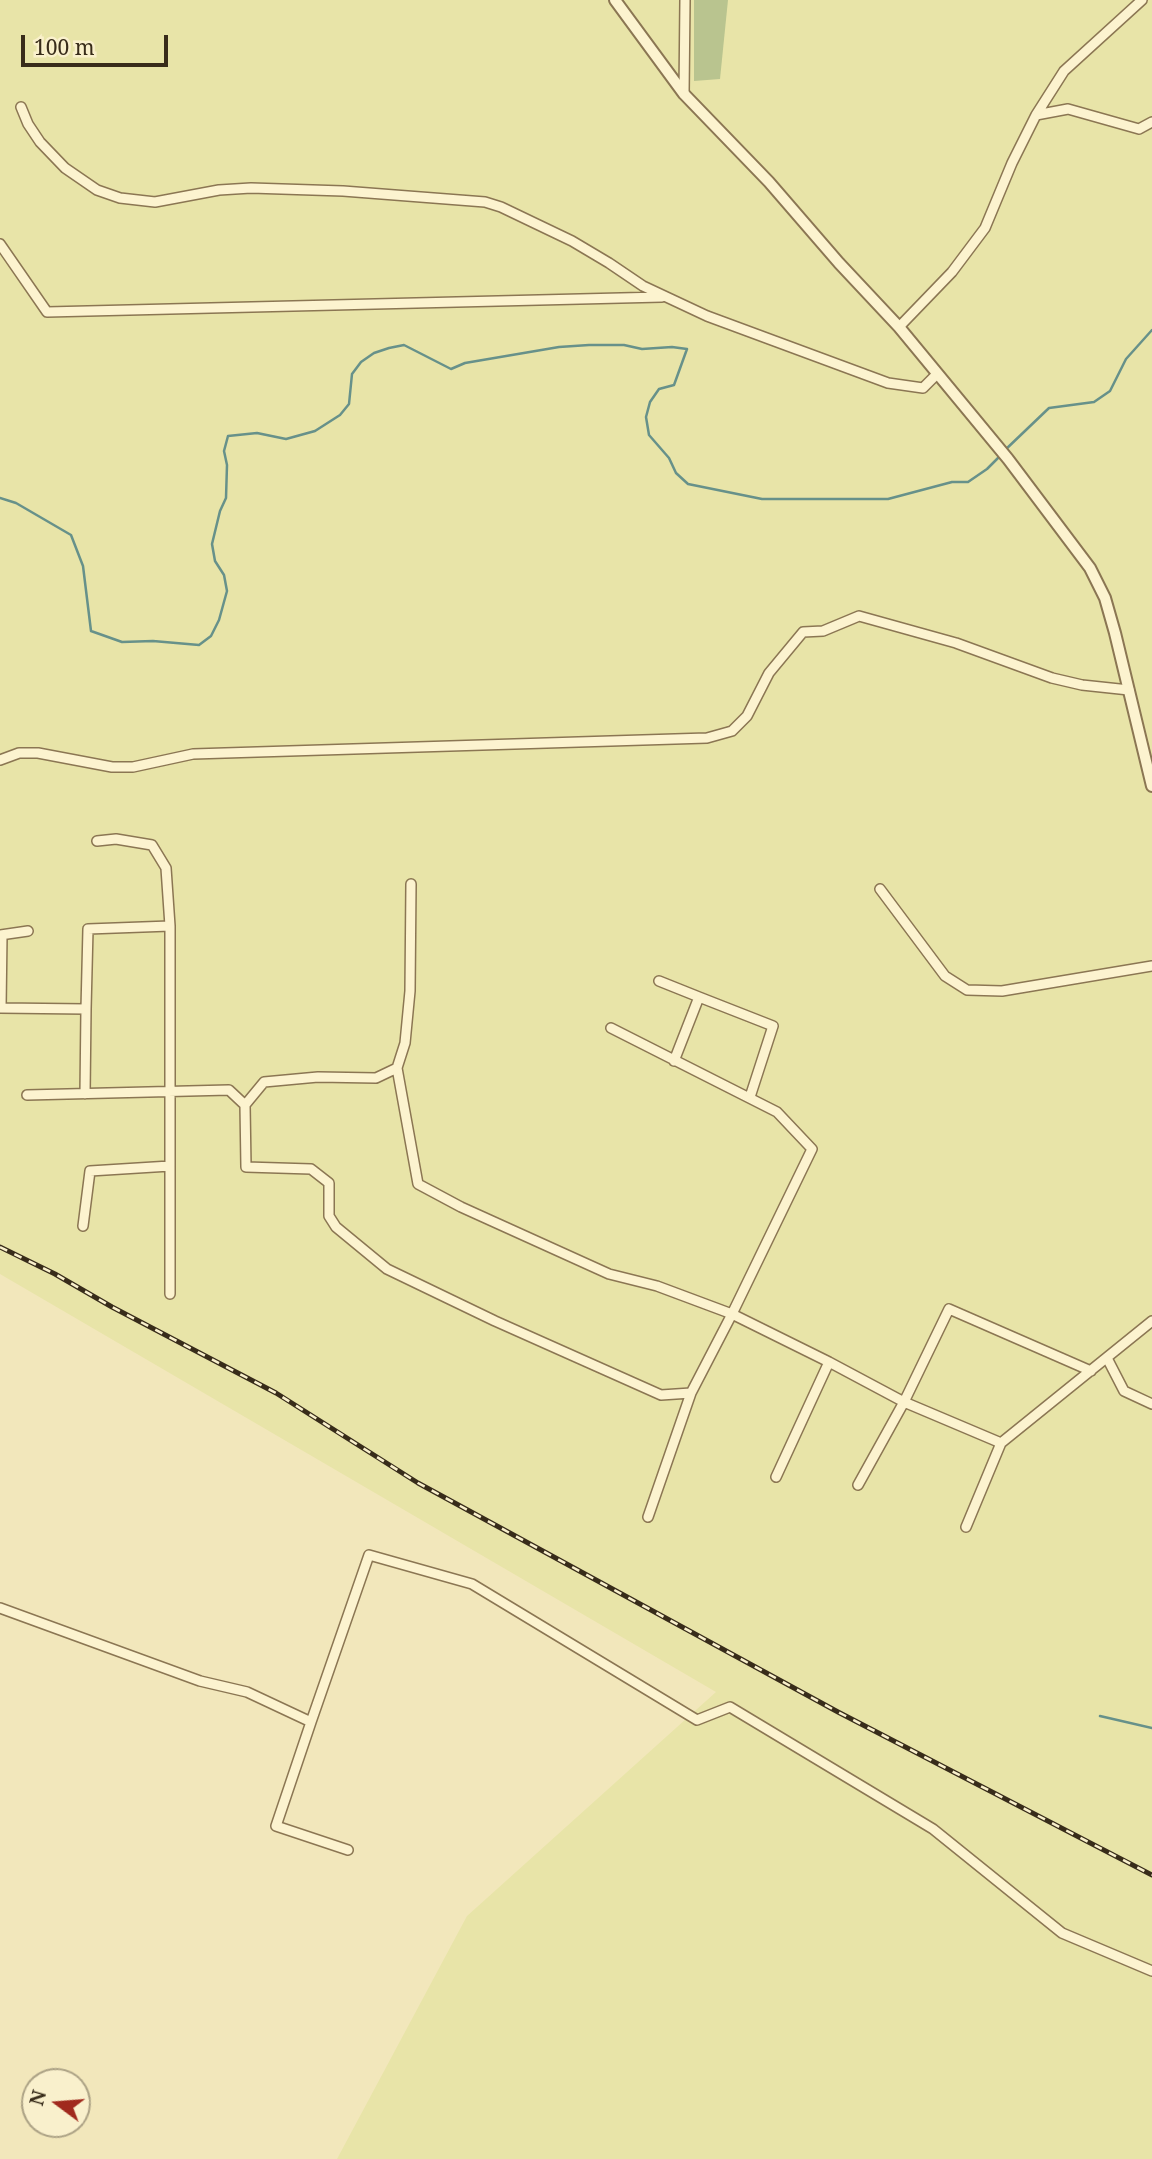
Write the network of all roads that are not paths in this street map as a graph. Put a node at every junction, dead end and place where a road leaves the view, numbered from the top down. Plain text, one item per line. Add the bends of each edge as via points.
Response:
1 (615, 0) edge
2 (685, 0) edge
3 (1142, 0) edge
4 (684, 94) junction
5 (21, 107) dead end
6 (1036, 114) junction
7 (1152, 122) edge
8 (0, 244) edge
9 (663, 297) junction
10 (899, 327) junction
11 (937, 374) junction
12 (1129, 691) junction
13 (0, 760) edge
14 (1152, 786) edge
15 (97, 841) dead end
16 (411, 884) dead end
17 (880, 889) dead end
18 (170, 926) junction
19 (28, 931) dead end
20 (1, 935) edge
21 (1152, 966) edge
22 (659, 981) dead end
23 (699, 997) junction
24 (1, 1008) edge
25 (86, 1009) junction
26 (611, 1028) dead end
27 (674, 1061) junction
28 (397, 1068) junction
29 (170, 1092) junction
30 (85, 1094) junction
31 (27, 1095) dead end
32 (750, 1097) junction
33 (246, 1105) junction
34 (170, 1166) junction
35 (83, 1226) dead end
36 (170, 1294) dead end
37 (732, 1314) junction
38 (1152, 1321) edge
39 (1107, 1358) junction
40 (829, 1362) junction
41 (1091, 1371) junction
42 (691, 1393) junction
43 (904, 1402) junction
44 (1152, 1405) edge
45 (1001, 1443) junction
46 (776, 1477) dead end
47 (858, 1485) dead end
48 (648, 1517) dead end
49 (966, 1527) dead end
50 (0, 1608) edge
51 (311, 1722) junction
52 (348, 1850) dead end
53 (1152, 1971) edge

1 - 4 street
2 - 4 street
3 - 6 street via 1064,71
4 - 10 street
5 - 9 street via 40,142 65,168 97,190 120,198 155,202 251,188 485,202 572,242
6 - 7 street via 1068,108 1139,129
6 - 10 street via 985,228 952,272
8 - 9 street via 47,312
9 - 11 street via 888,383 923,388
10 - 11 street
11 - 12 street via 1090,568 1108,610
12 - 13 street via 1052,678 956,643 859,616 823,631 803,632 769,673 747,716 732,731 707,738 193,754 133,767 38,753
12 - 14 street
15 - 18 street via 152,845 166,868
16 - 28 street via 410,991 405,1043
17 - 21 street via 945,976 967,990 1002,991
18 - 25 street via 88,929
18 - 29 street
19 - 20 street
20 - 24 street
22 - 23 street
23 - 27 street
23 - 32 street via 773,1026
24 - 25 street
25 - 30 street
26 - 27 street
27 - 32 street
28 - 33 street via 376,1078 264,1082
28 - 37 street via 418,1184 608,1274 657,1286
29 - 30 street
29 - 33 street via 229,1090
29 - 34 street
30 - 31 street
32 - 37 street via 777,1112 812,1149
33 - 42 street via 246,1167 311,1169 329,1183 329,1216 336,1227 387,1269 661,1395
34 - 35 street via 90,1171
34 - 36 street
37 - 40 street
37 - 42 street
38 - 39 street
39 - 41 street
39 - 44 street via 1124,1391
40 - 43 street
40 - 46 street
41 - 43 street via 949,1309
41 - 45 street
42 - 48 street
43 - 45 street
43 - 47 street
45 - 49 street
50 - 51 street via 200,1681 247,1692
51 - 52 street via 276,1826
51 - 53 street via 369,1555 472,1584 697,1720 730,1707 933,1829 1062,1933

